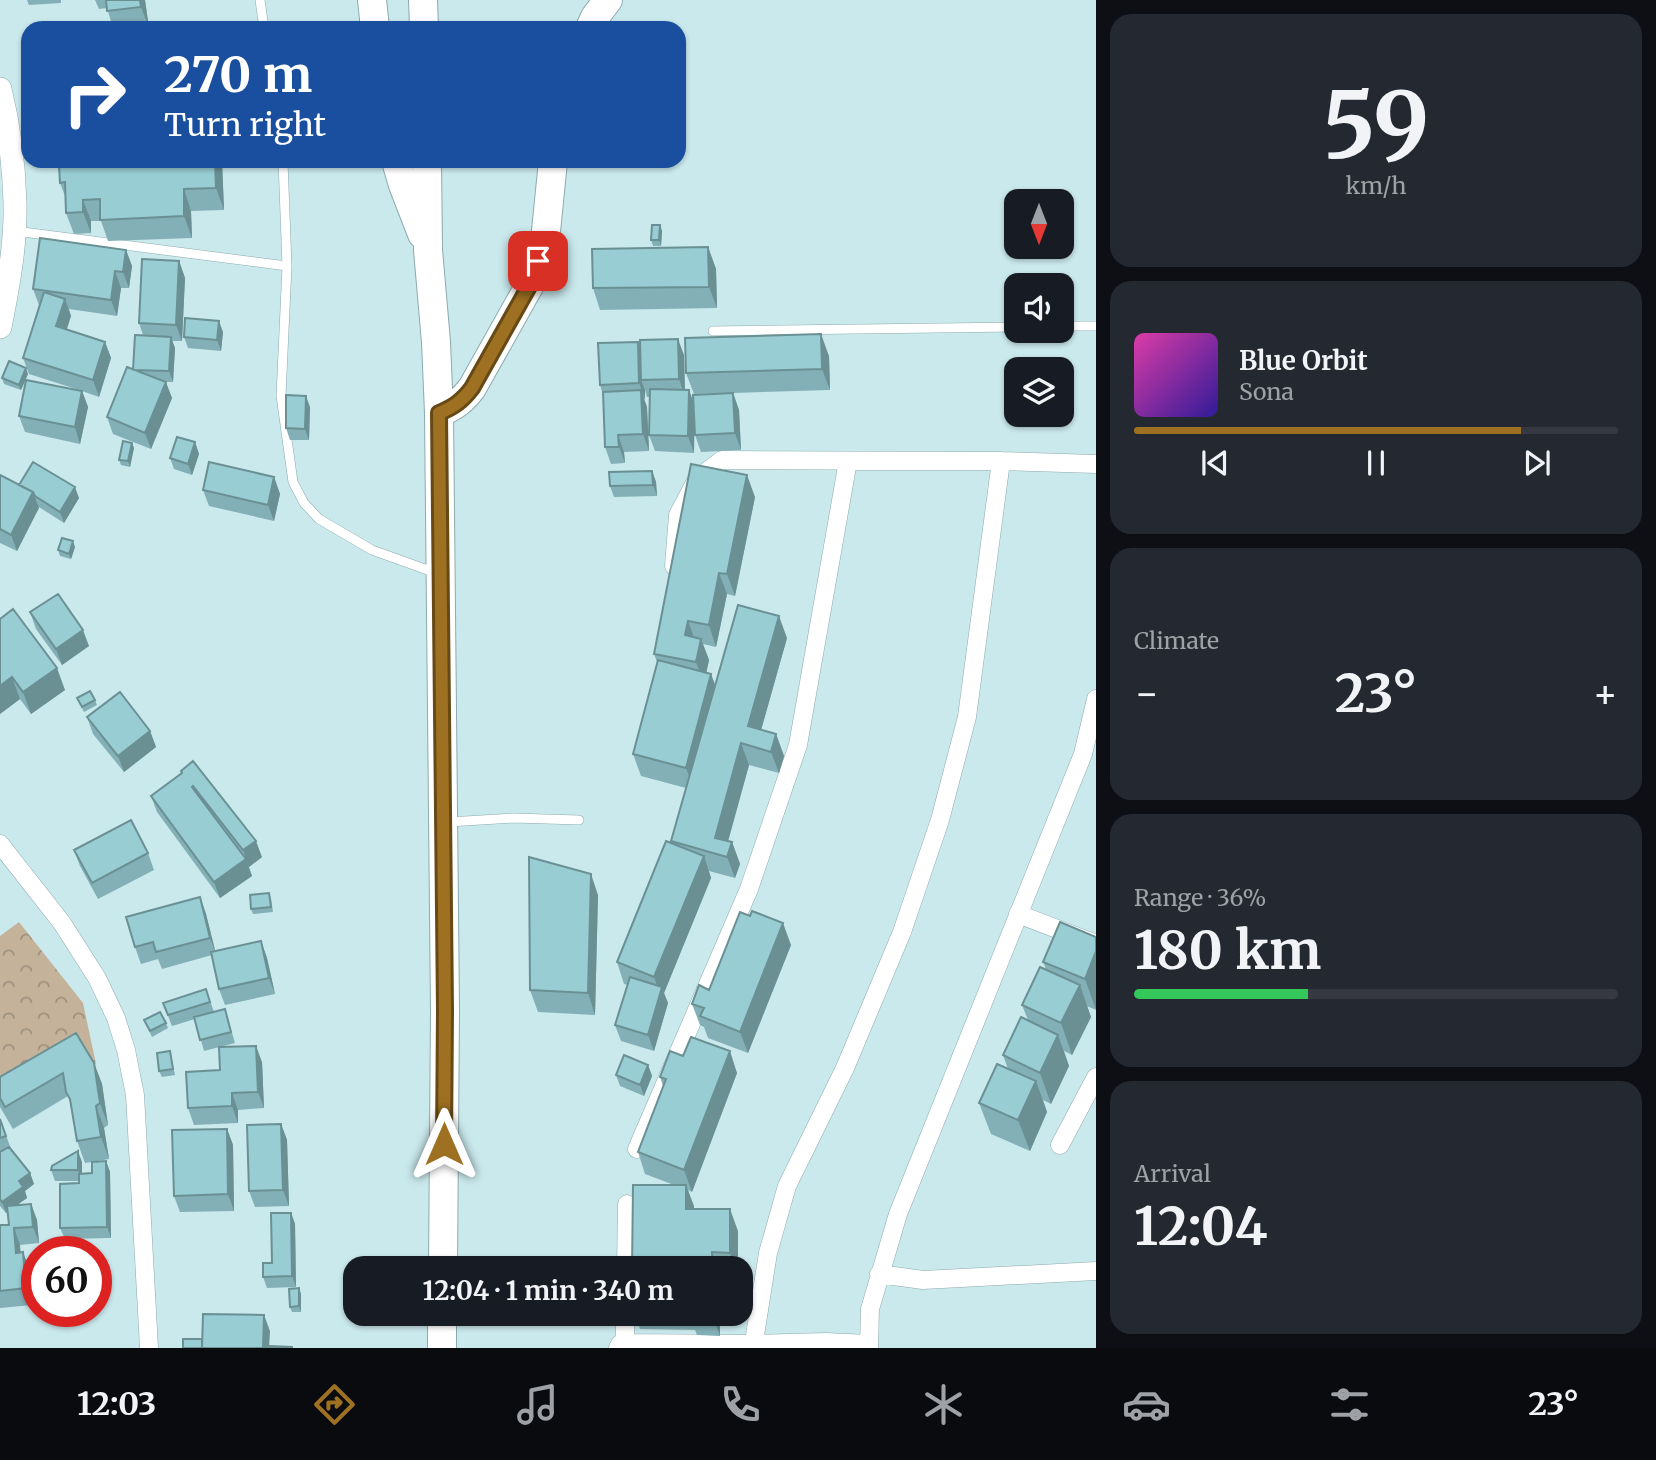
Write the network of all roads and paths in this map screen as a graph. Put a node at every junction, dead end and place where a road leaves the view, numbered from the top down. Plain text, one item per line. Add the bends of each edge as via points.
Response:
1 (260, 0) edge
2 (373, 0) edge
3 (423, 0) edge
4 (608, 0) edge
5 (263, 21) edge
6 (374, 21) edge
7 (424, 21) edge
8 (594, 21) edge
9 (0, 89) edge
10 (283, 168) edge
11 (398, 168) edge
12 (426, 168) edge
13 (552, 168) edge
14 (14, 231) junction
15 (428, 250) junction
16 (287, 266) junction
17 (1074, 326) edge
18 (1096, 326) edge
19 (0, 327) edge
20 (1004, 327) edge
21 (713, 331) dead end
22 (439, 413) junction
23 (848, 461) junction
24 (1001, 461) junction
25 (1096, 464) edge
26 (440, 575) junction
27 (673, 584) edge
28 (1096, 699) edge
29 (579, 820) dead end
30 (443, 823) junction
31 (0, 844) edge
32 (1018, 914) junction
33 (1096, 944) edge
34 (1096, 1077) edge
35 (1060, 1145) dead end
36 (638, 1149) edge
37 (627, 1204) dead end
38 (443, 1256) edge
39 (626, 1256) edge
40 (1096, 1271) edge
41 (879, 1274) junction
42 (442, 1326) edge
43 (624, 1326) edge
44 (622, 1346) edge
45 (753, 1346) edge
46 (869, 1346) edge
47 (149, 1348) edge
48 (442, 1348) edge

1 - 5 lane
2 - 6 main road
3 - 7 main road
4 - 8 main road
9 - 14 street via 11,154
10 - 16 lane
11 - 15 main road
12 - 15 main road
13 - 22 main road via 545,241 532,281 463,401
14 - 16 lane
14 - 19 street
15 - 22 main road
16 - 26 lane via 281,396 293,482 319,519 372,550
17 - 18 lane
20 - 21 lane
22 - 26 main road
23 - 24 street
23 - 27 street via 722,460 697,479 678,514
23 - 36 street via 798,745 749,889
24 - 25 street
24 - 45 street via 967,717 940,820 902,932 845,1068 787,1186 768,1253
26 - 30 main road
28 - 32 street via 1083,754
29 - 30 lane
30 - 38 main road
31 - 47 street via 92,969 126,1051 135,1096
32 - 33 street
32 - 41 street via 898,1214
34 - 35 street
37 - 39 street
40 - 41 street via 923,1280
41 - 46 street via 870,1309
42 - 48 main road
43 - 44 street
44 - 45 street
45 - 46 street via 826,1342

